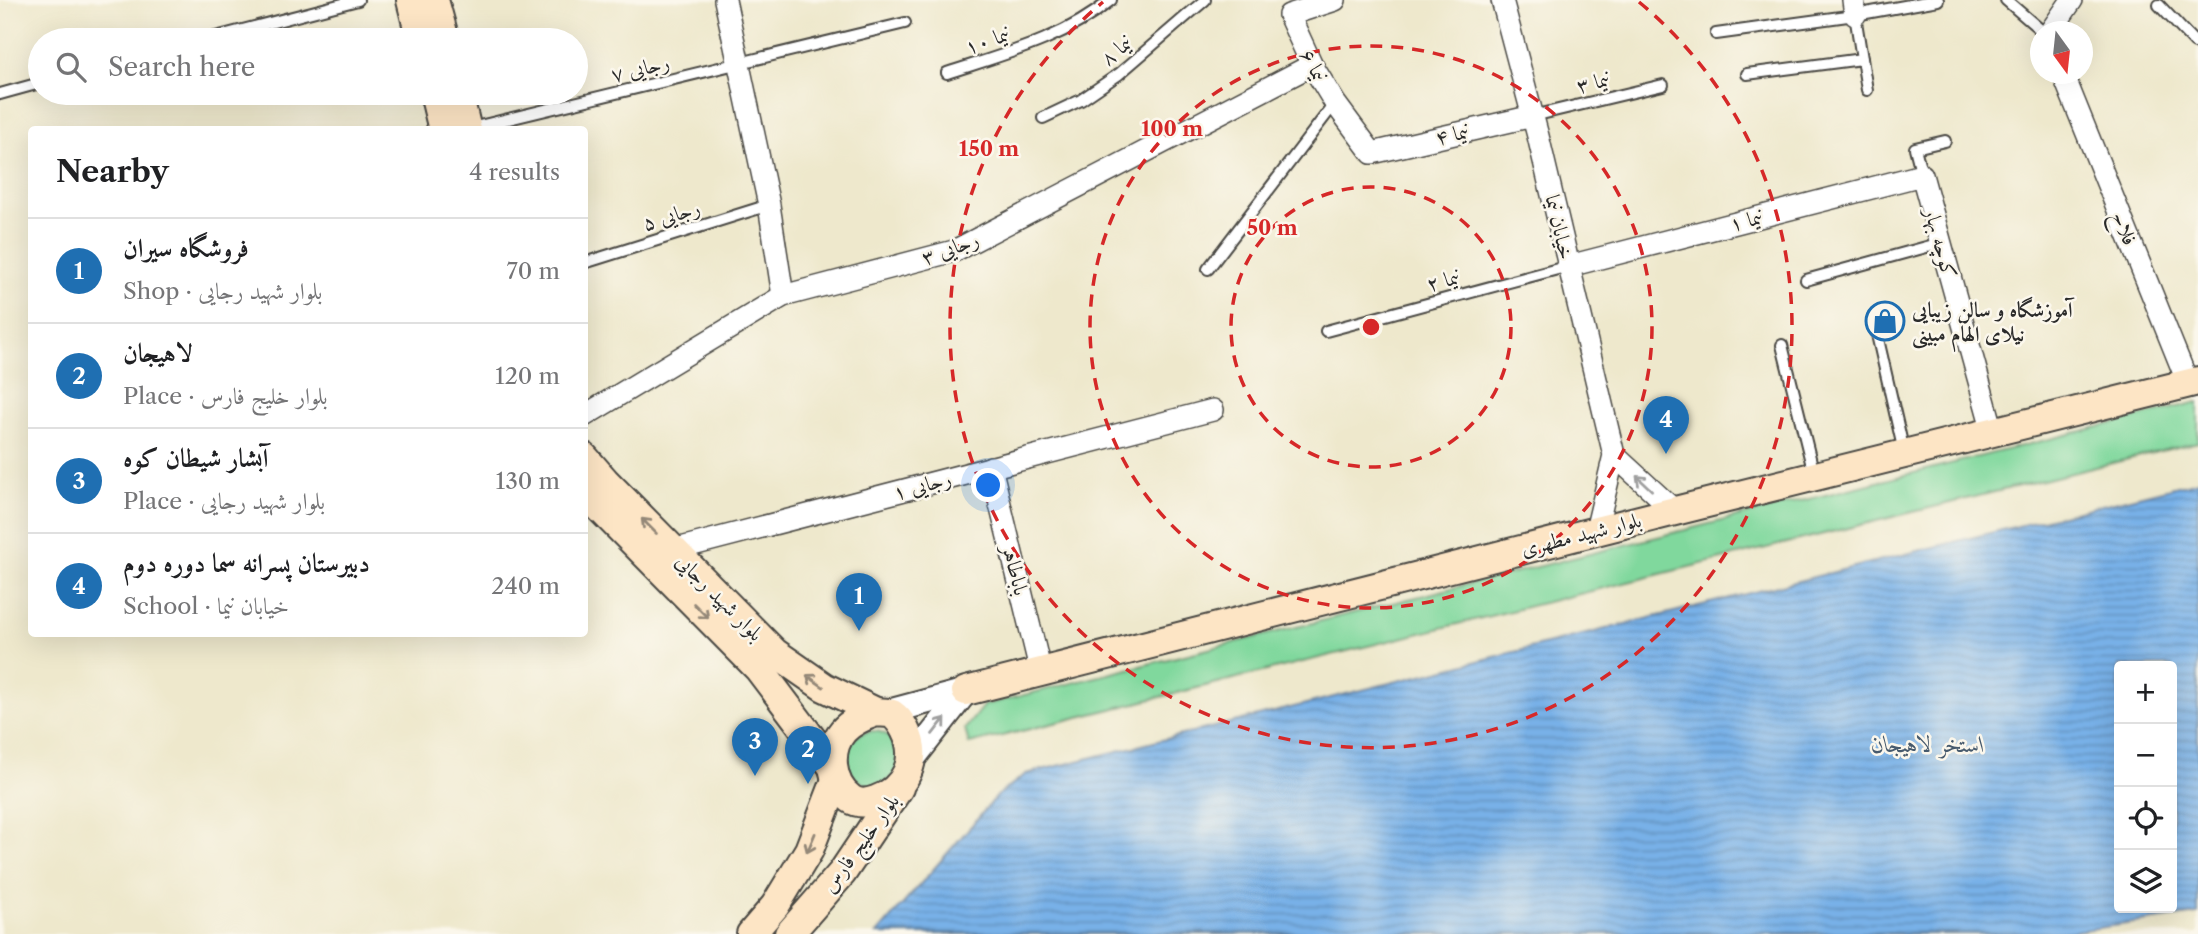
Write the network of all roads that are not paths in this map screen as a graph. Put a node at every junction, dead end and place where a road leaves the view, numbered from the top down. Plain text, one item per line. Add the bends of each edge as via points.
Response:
1 (358, 0) edge
2 (411, 0) edge
3 (434, 0) edge
4 (725, 0) edge
5 (1111, 0) edge
6 (1205, 0) edge
7 (1335, 0) edge
8 (1502, 0) edge
9 (1938, 0) edge
10 (2006, 0) edge
11 (2072, 0) edge
12 (2159, 5) dead end
13 (1854, 7) edge
14 (2030, 21) edge
15 (2058, 21) edge
16 (905, 23) dead end
17 (250, 28) edge
18 (418, 28) edge
19 (441, 28) edge
20 (1716, 34) dead end
21 (2198, 40) edge
22 (1862, 59) junction
23 (740, 64) junction
24 (1312, 65) junction
25 (947, 73) dead end
26 (1747, 74) dead end
27 (2067, 84) edge
28 (1663, 85) dead end
29 (28, 86) edge
30 (1867, 90) dead end
31 (0, 94) edge
32 (588, 99) edge
33 (1335, 103) junction
34 (442, 105) edge
35 (458, 105) edge
36 (563, 105) edge
37 (1533, 116) junction
38 (1043, 118) dead end
39 (457, 126) edge
40 (459, 126) edge
41 (472, 126) edge
42 (1945, 141) dead end
43 (1371, 153) joint
44 (1922, 175) junction
45 (769, 205) junction
46 (1941, 243) junction
47 (588, 262) edge
48 (1569, 266) junction
49 (1208, 269) dead end
50 (1806, 280) dead end
51 (783, 296) junction
52 (1875, 326) dead end
53 (1326, 331) dead end
54 (1782, 345) dead end
55 (2193, 382) edge
56 (1213, 410) dead end
57 (588, 414) edge
58 (1993, 432) junction
59 (1905, 454) junction
60 (1614, 455) junction
61 (588, 461) edge
62 (991, 467) junction
63 (1815, 477) junction
64 (588, 496) edge
65 (1675, 510) junction
66 (1596, 531) junction
67 (673, 550) junction
68 (1041, 673) junction
69 (966, 691) junction
70 (880, 713) junction
71 (907, 772) junction
72 (835, 773) junction
73 (751, 934) edge
74 (789, 934) edge

1 - 17 lane
2 - 18 main road
3 - 19 main road
4 - 23 street
5 - 25 lane, نیما ۱۰ via 1051,38
6 - 38 lane, نیما ۸ via 1119,74
7 - 24 street, نیما ۶ via 1289,15
8 - 37 street, خیابان نیما
9 - 13 lane
10 - 14 lane
11 - 15 street
12 - 21 lane via 2195,43
13 - 20 lane
13 - 22 lane
16 - 23 lane, رجایی ۷
22 - 26 lane
22 - 30 lane
23 - 32 lane, رجایی ۷
23 - 45 street
24 - 33 street, نیما ۶
24 - 51 street, رجایی ۳ via 954,251
27 - 55 street, فلاح
28 - 37 lane, نیما ۳
29 - 31 lane
33 - 43 street, نیما ۶
33 - 49 lane
34 - 39 main road
35 - 40 main road
36 - 41 lane, رجایی ۷
37 - 43 street, نیما ۴
37 - 48 street, خیابان نیما
42 - 44 lane via 1915,148
44 - 46 street, کوچه بهار
44 - 48 street, نیما ۱
45 - 47 lane, رجایی ۵
45 - 51 street
46 - 50 lane
46 - 58 street, کوچه بهار
48 - 53 lane, نیما ۲
48 - 60 street, خیابان نیما
51 - 57 street, رجایی ۳
52 - 59 lane
54 - 63 lane
55 - 58 main road, بلوار شهید مطهری
56 - 62 street, رجایی ۱
58 - 59 main road, بلوار شهید مطهری
59 - 63 main road, بلوار شهید مطهری
65 -> 60 street
60 - 66 street, خیابان نیما
67 -> 61 main road, بلوار شهید رجایی
62 - 67 street, رجایی ۱
62 - 68 street, باباطاهر
63 - 65 main road, بلوار شهید مطهری
64 -> 72 main road, بلوار شهید رجایی via 759,668
65 - 66 main road, بلوار شهید مطهری
66 - 68 main road, بلوار شهید مطهری
70 -> 67 main road, بلوار شهید رجایی via 824,687 775,653
68 - 69 main road, بلوار شهید مطهری
69 - 70 street
71 -> 69 street
70 - 71 main road via 902,723 908,736
70 - 72 main road via 862,717 842,732 836,743
71 - 72 main road via 893,792 869,803 854,802 842,792
71 - 74 main road, بلوار خلیج فارس via 842,873
72 -> 73 main road, بلوار خلیج فارس via 809,850

